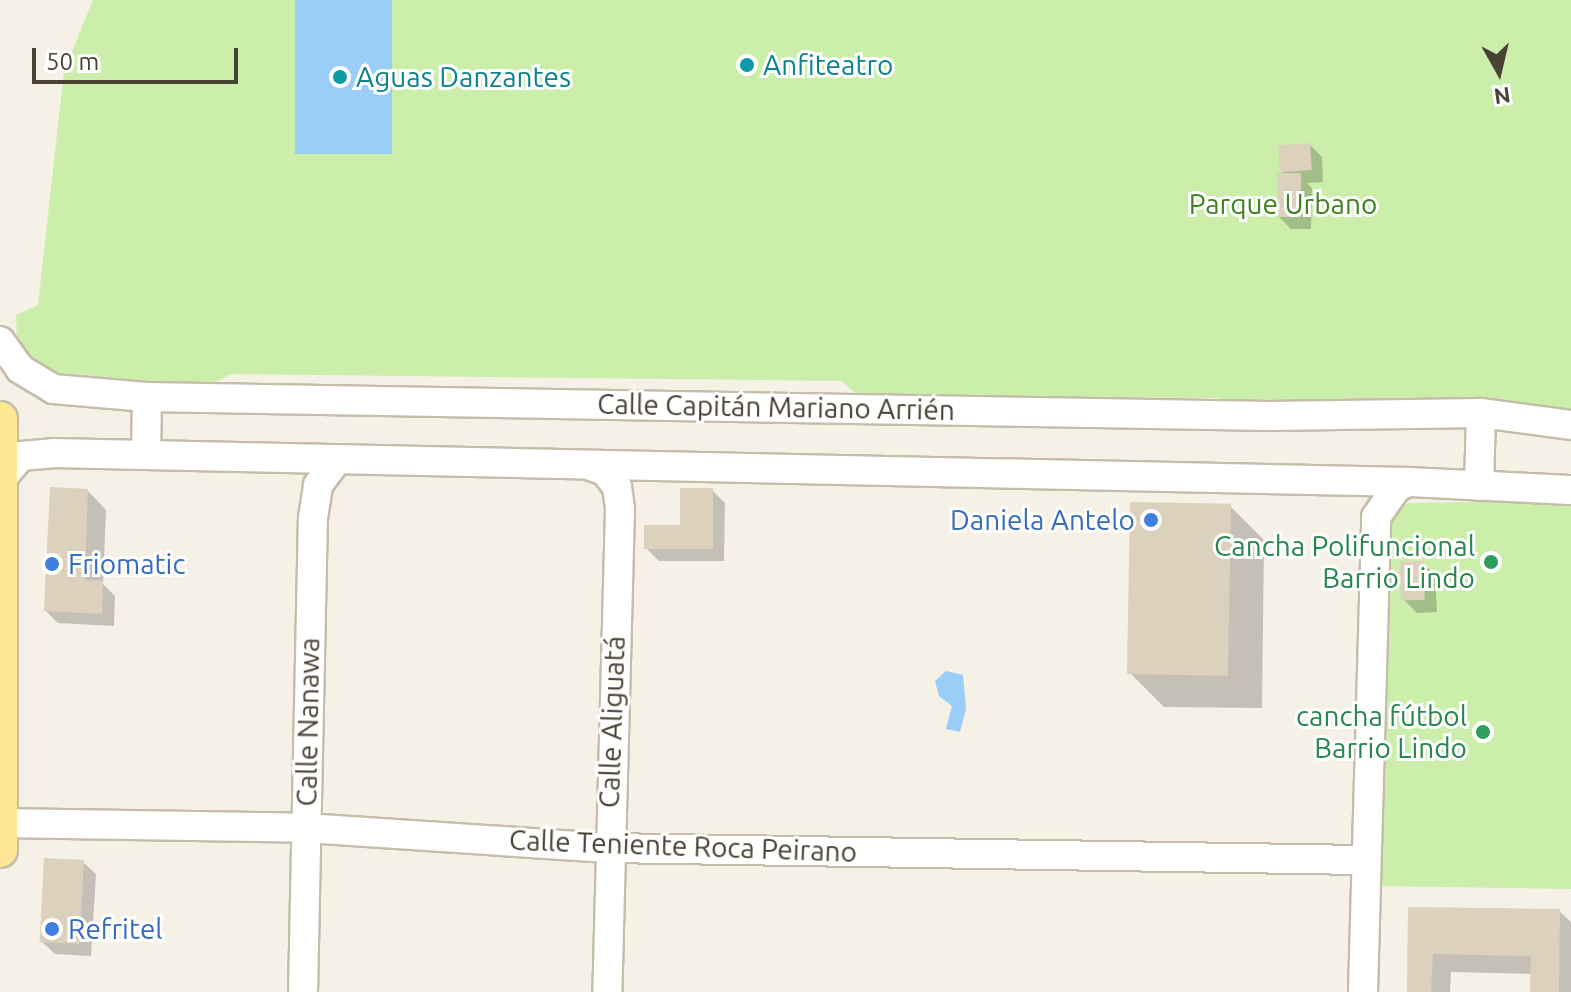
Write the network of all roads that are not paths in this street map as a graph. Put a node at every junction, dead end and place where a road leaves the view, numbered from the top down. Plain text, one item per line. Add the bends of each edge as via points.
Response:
1 (0, 341) edge
2 (147, 397) junction
3 (1481, 413) junction
4 (0, 419) edge
5 (1571, 425) edge
6 (146, 455) junction
7 (337, 460) junction
8 (591, 466) junction
9 (2, 478) edge
10 (1408, 482) junction
11 (1479, 486) junction
12 (1571, 490) edge
13 (0, 824) edge
14 (306, 828) junction
15 (607, 848) junction
16 (0, 850) edge
17 (1366, 860) junction
18 (303, 992) edge
19 (607, 992) edge
20 (1363, 992) edge

1 - 2 street, Calle Capitán Mariano Arrién via 20,369 53,389
2 - 3 street, Calle Capitán Mariano Arrién via 1269,416
2 - 6 street
3 - 5 street, Calle Capitán Mariano Arrién
3 - 11 street
4 - 9 main road
6 - 7 street
6 - 9 street via 21,456
7 - 8 street
7 - 14 street, Calle Nanawa via 326,470 315,500
8 - 10 street
8 - 15 street, Calle Aliguatá via 605,471 617,487 620,509
9 - 13 main road
10 - 11 street
10 - 17 street via 1396,488 1376,517
11 - 12 street
13 - 14 street, Calle Teniente Roca Peirano
13 - 16 main road
14 - 15 street, Calle Teniente Roca Peirano
14 - 18 street, Calle Nanawa
15 - 17 street, Calle Teniente Roca Peirano
15 - 19 street, Calle Aliguatá
17 - 20 street

